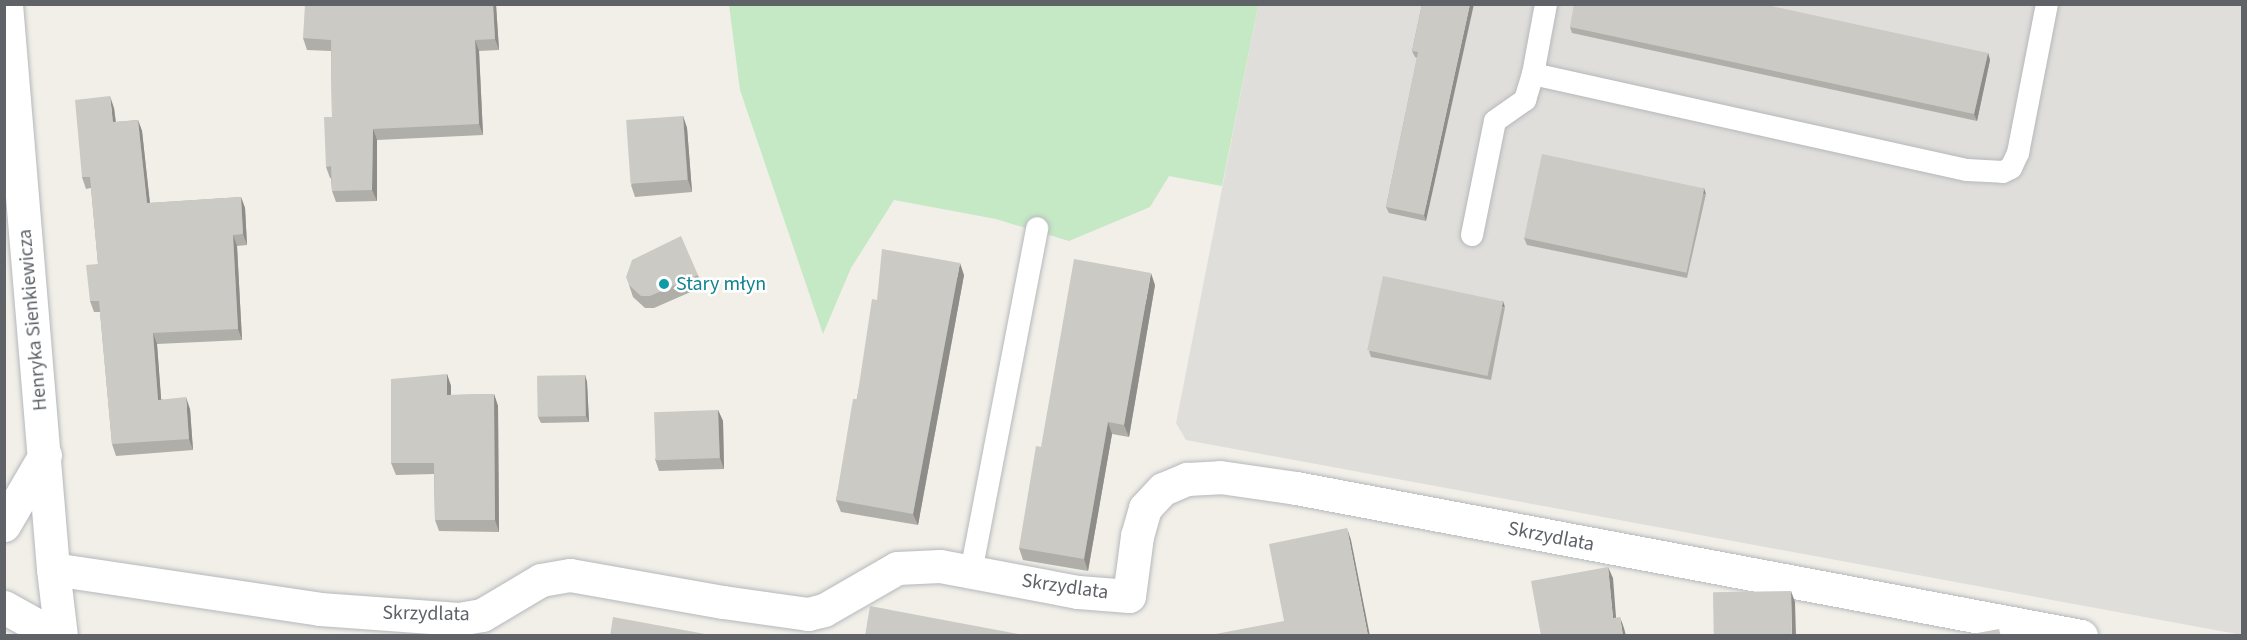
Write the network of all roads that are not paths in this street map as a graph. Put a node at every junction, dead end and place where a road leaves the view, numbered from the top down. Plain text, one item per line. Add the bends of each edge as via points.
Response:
1 (6, 4) edge
2 (1546, 4) edge
3 (2048, 4) edge
4 (1533, 74) junction
5 (1036, 228) dead end
6 (1472, 235) dead end
7 (45, 455) junction
8 (4, 525) edge
9 (53, 569) junction
10 (971, 572) junction
11 (4, 607) edge
12 (57, 636) edge
13 (62, 636) edge
14 (2081, 636) edge

1 - 7 street, Henryka Sienkiewicza
2 - 4 lane
3 - 4 lane via 2018,153 2011,168 2003,172 1967,170
4 - 6 lane via 1525,100 1495,121
5 - 10 lane
7 - 8 street
7 - 9 street, Henryka Sienkiewicza
9 - 10 street, Skrzydlata via 320,609 459,619 482,615 541,580 570,575 808,614 824,610 897,568 940,566
9 - 13 street, Henryka Sienkiewicza
10 - 14 street, Skrzydlata via 1078,592 1130,596 1137,536 1145,508 1163,489 1187,479 1220,477
11 - 12 street

